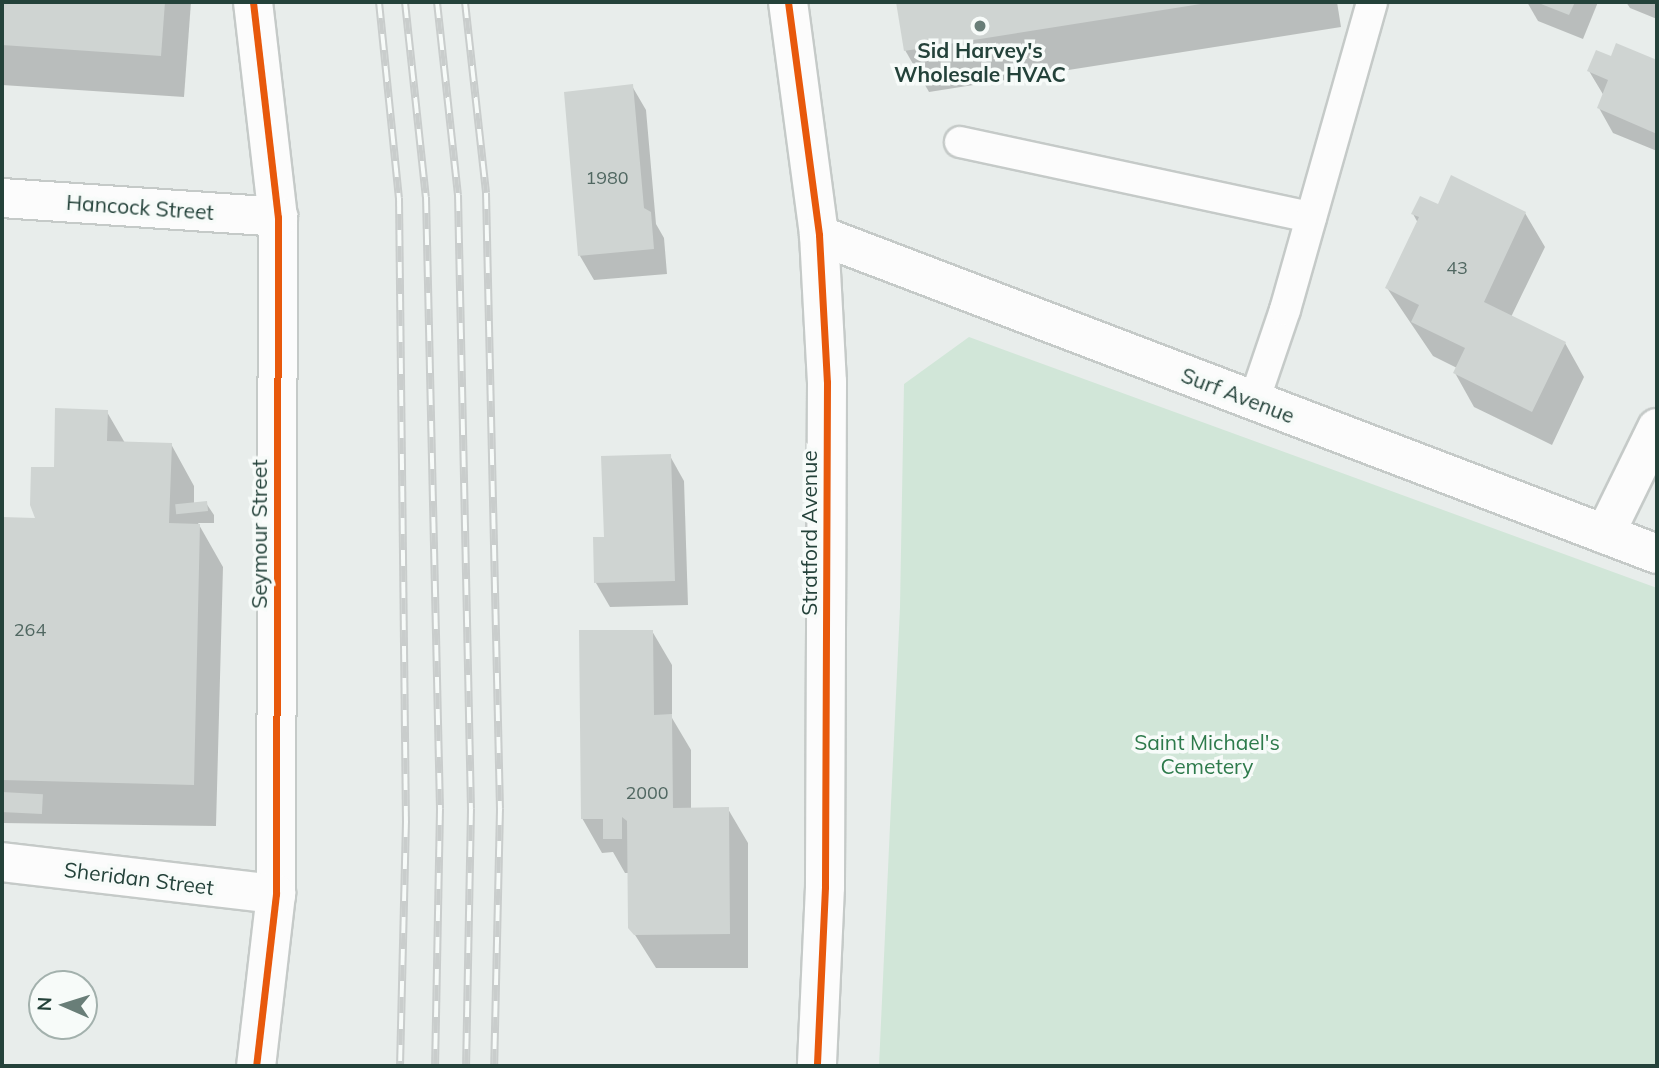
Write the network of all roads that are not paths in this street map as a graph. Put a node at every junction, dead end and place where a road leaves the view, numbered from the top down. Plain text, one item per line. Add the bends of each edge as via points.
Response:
1 (253, 2) edge
2 (788, 2) edge
3 (1372, 2) edge
4 (960, 142) dead end
5 (2, 198) edge
6 (278, 217) junction
7 (1311, 218) junction
8 (819, 236) junction
9 (1254, 401) junction
10 (1657, 428) edge
11 (1605, 534) junction
12 (1657, 554) edge
13 (2, 862) edge
14 (276, 894) junction
15 (256, 1066) edge
16 (817, 1066) edge

1 - 6 street, Seymour Street
2 - 8 street, Stratford Avenue
3 - 7 lane
4 - 7 lane
5 - 6 street, Hancock Street
6 - 14 street, Seymour Street
7 - 9 lane
8 - 9 street, Surf Avenue
8 - 16 street, Stratford Avenue via 828,382 825,887
9 - 11 street, Surf Avenue
10 - 11 street
11 - 12 street, Surf Avenue
13 - 14 street, Sheridan Street
14 - 15 street, Seymour Street

